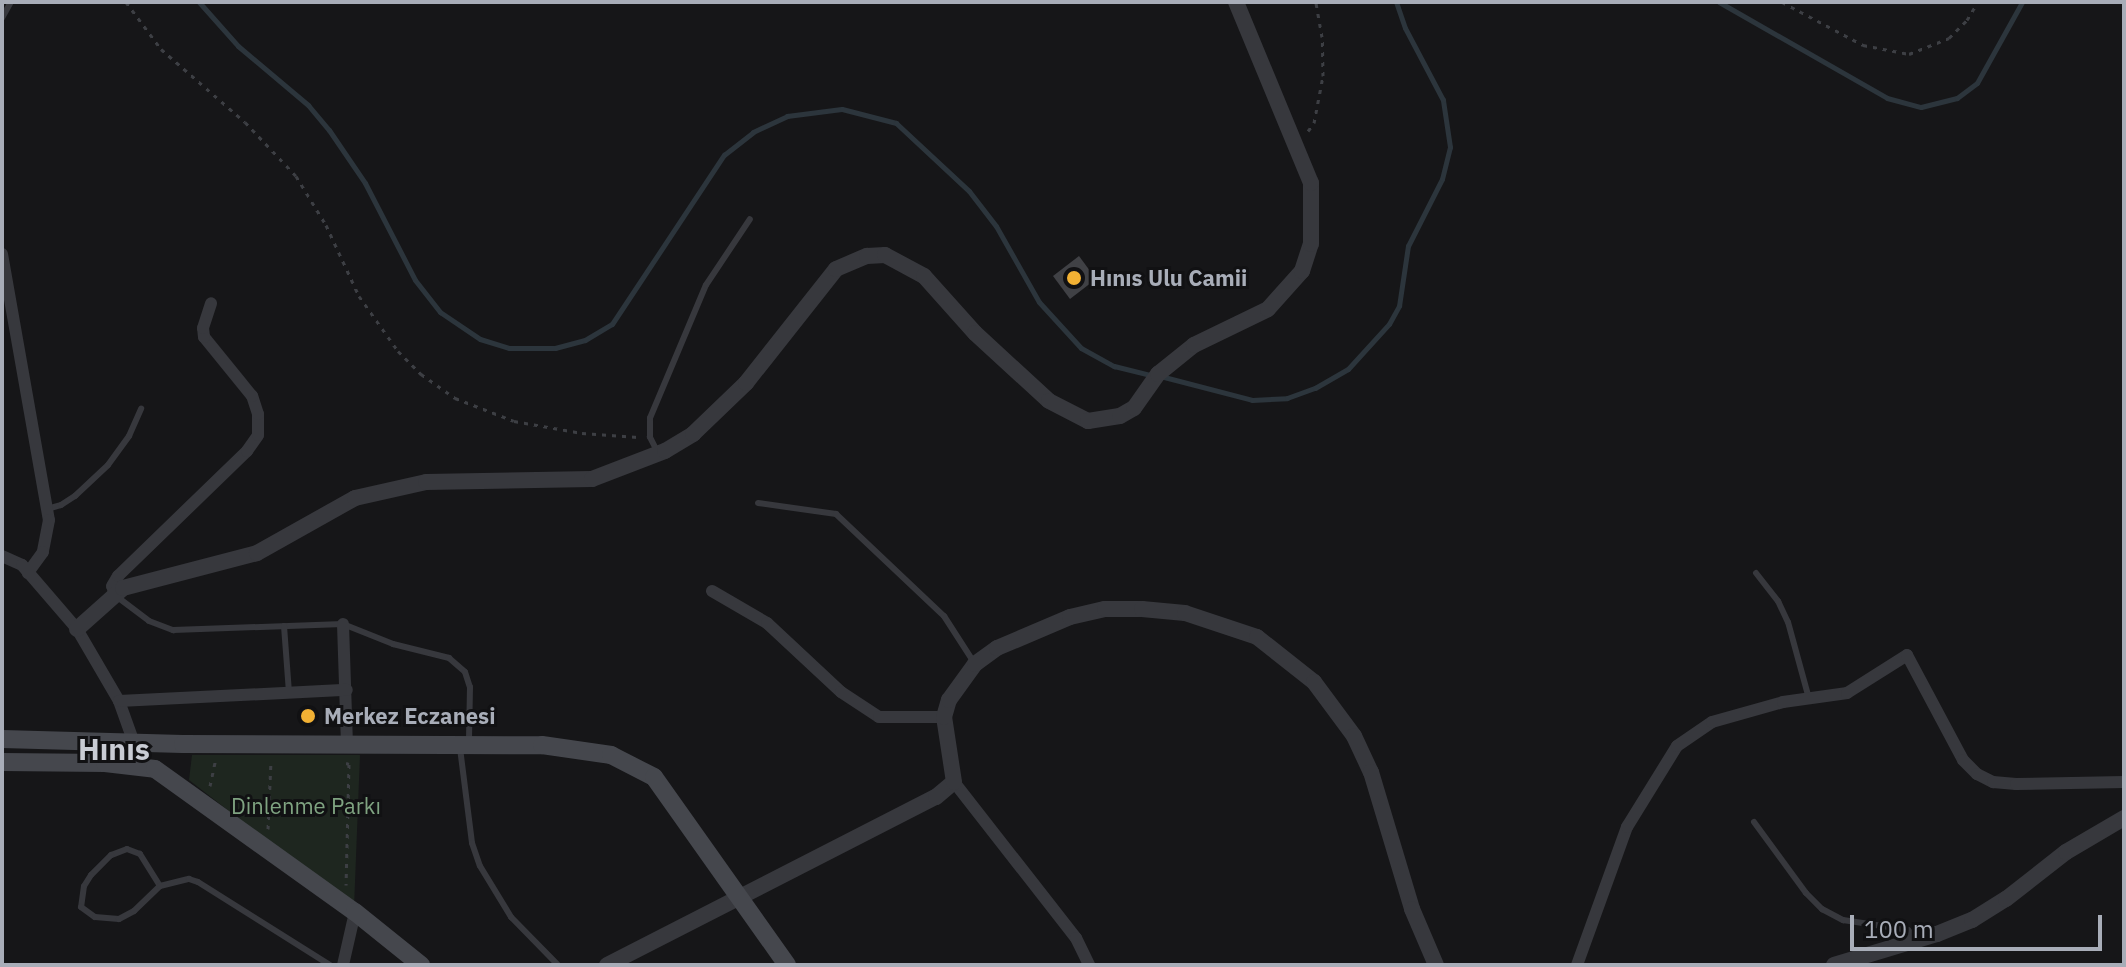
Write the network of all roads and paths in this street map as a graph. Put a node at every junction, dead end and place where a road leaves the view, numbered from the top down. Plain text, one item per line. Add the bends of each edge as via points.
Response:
1 (11, 2) edge
2 (126, 2) edge
3 (1236, 2) edge
4 (1316, 2) edge
5 (1782, 2) edge
6 (1978, 2) edge
7 (2, 18) edge
8 (1296, 140) junction
9 (750, 219) dead end
10 (2, 254) edge
11 (211, 303) dead end
12 (141, 409) dead end
13 (650, 437) junction
14 (658, 454) junction
15 (758, 503) dead end
16 (47, 509) junction
17 (2, 556) edge
18 (28, 573) junction
19 (1756, 573) dead end
20 (712, 591) dead end
21 (115, 595) junction
22 (343, 624) junction
23 (284, 626) junction
24 (77, 629) junction
25 (975, 664) junction
26 (347, 690) junction
27 (289, 693) junction
28 (1809, 699) junction
29 (119, 701) junction
30 (944, 717) junction
31 (2, 739) edge
32 (134, 743) junction
33 (464, 744) junction
34 (347, 745) junction
35 (229, 761) dead end
36 (257, 761) dead end
37 (2, 762) edge
38 (333, 763) dead end
39 (134, 764) junction
40 (954, 782) junction
41 (2124, 782) edge
42 (209, 788) dead end
43 (2124, 818) edge
44 (1754, 822) dead end
45 (256, 826) dead end
46 (333, 881) dead end
47 (160, 886) junction
48 (736, 897) junction
49 (355, 912) junction
50 (1917, 941) junction
51 (330, 965) edge
52 (343, 965) edge
53 (421, 965) edge
54 (558, 965) edge
55 (607, 965) edge
56 (787, 965) edge
57 (1089, 965) edge
58 (1436, 965) edge
59 (1577, 965) edge
60 (1834, 965) edge

1 - 7 lane
2 - 13 path via 151,38 296,176 359,296 421,374 464,402 514,421
3 - 8 street
4 - 8 path via 1323,57 1320,100 1314,123
5 - 6 path via 1850,40 1909,54 1949,38
8 - 14 street via 1311,183 1314,216 1302,271 1268,309 1194,345 1158,374 1134,408 1105,420 1070,414 1023,379 924,276 885,255 867,256 836,269 722,408 693,434
9 - 13 lane via 706,285 650,418
10 - 16 street
11 - 21 street via 204,337 252,396 258,435 118,576 112,586
12 - 16 lane via 108,465 68,501
13 - 14 lane
14 - 21 street via 592,479 426,482 387,489 355,498 257,553 132,583
15 - 25 lane via 836,514 944,616
16 - 18 street via 47,537
17 - 18 street
18 - 24 street
19 - 28 lane via 1788,622
20 - 30 street via 767,623 841,692 879,717
21 - 23 lane via 149,621 173,630
21 - 24 street
22 - 23 lane
22 - 26 street
22 - 33 lane via 460,666 470,687
23 - 27 lane
24 - 29 street
25 - 30 street via 960,681
25 - 58 street via 1031,630 1105,609 1185,613 1257,637 1314,682 1354,736
26 - 27 street
26 - 34 street
27 - 29 street
28 - 41 street via 1847,693 1907,655 1963,760 1977,774 2016,784
28 - 59 street via 1712,722 1677,746 1627,827
29 - 32 street
30 - 40 street
31 - 32 main road
32 - 34 main road
32 - 39 street
33 - 34 main road
33 - 48 main road via 542,745 611,755 654,777
33 - 54 lane via 472,843 480,866 511,917
35 - 42 path via 215,762
36 - 45 path via 271,760 268,835
37 - 39 main road
38 - 46 path via 349,764 346,890
39 - 49 main road via 155,769 187,790
40 - 48 street via 936,797
40 - 57 street via 1076,938
43 - 50 street via 2066,852 1988,911
44 - 50 lane via 1822,909 1843,920 1908,930
47 - 47 lane via 119,919 95,917 81,907 91,875 111,855 127,849 140,854
47 - 51 lane via 198,882
48 - 55 street
48 - 56 main road
49 - 52 street
49 - 53 main road
50 - 60 street

